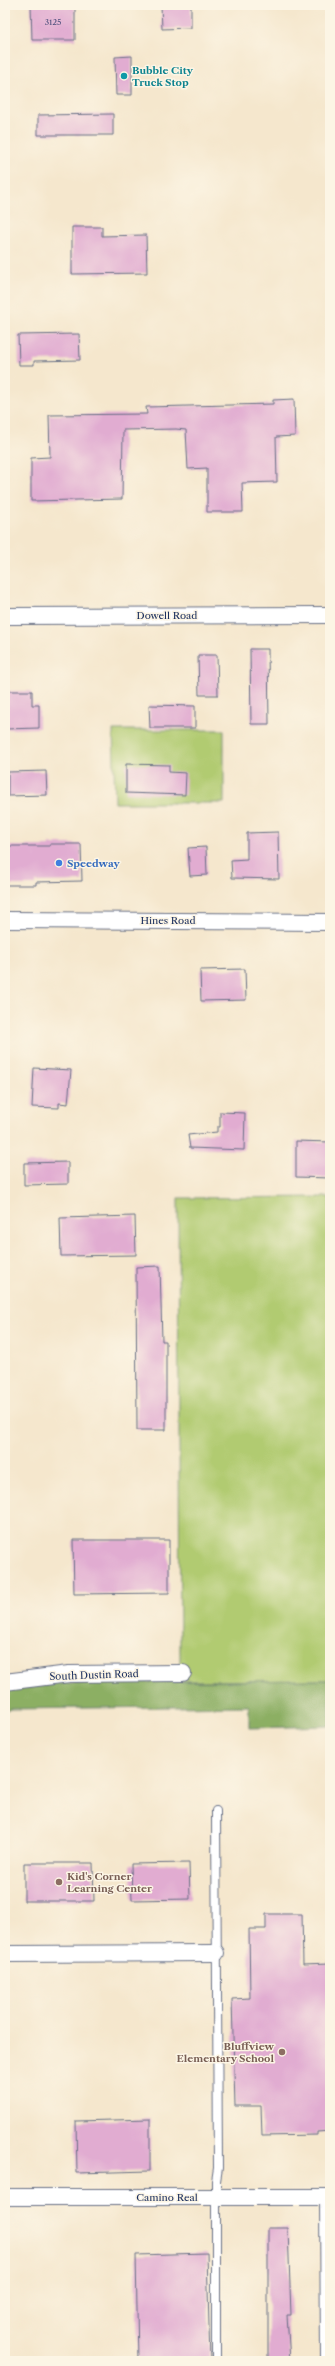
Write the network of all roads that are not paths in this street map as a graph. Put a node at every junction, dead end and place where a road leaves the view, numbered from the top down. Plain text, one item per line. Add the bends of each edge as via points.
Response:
1 (330, 615) edge
2 (5, 616) edge
3 (5, 920) edge
4 (330, 922) edge
5 (183, 1673) dead end
6 (5, 1682) edge
7 (216, 1811) dead end
8 (216, 1953) junction
9 (5, 1954) edge
10 (5, 2197) edge
11 (216, 2197) junction
12 (329, 2197) edge
13 (216, 2361) edge
14 (329, 2361) edge

1 - 2 street, Dowell Road
3 - 4 street, Hines Road
5 - 6 street, South Dustin Road via 69,1674
7 - 8 lane
8 - 9 street
8 - 11 lane
10 - 11 street, Camino Real
11 - 12 street, Camino Real
11 - 13 lane
12 - 14 street

